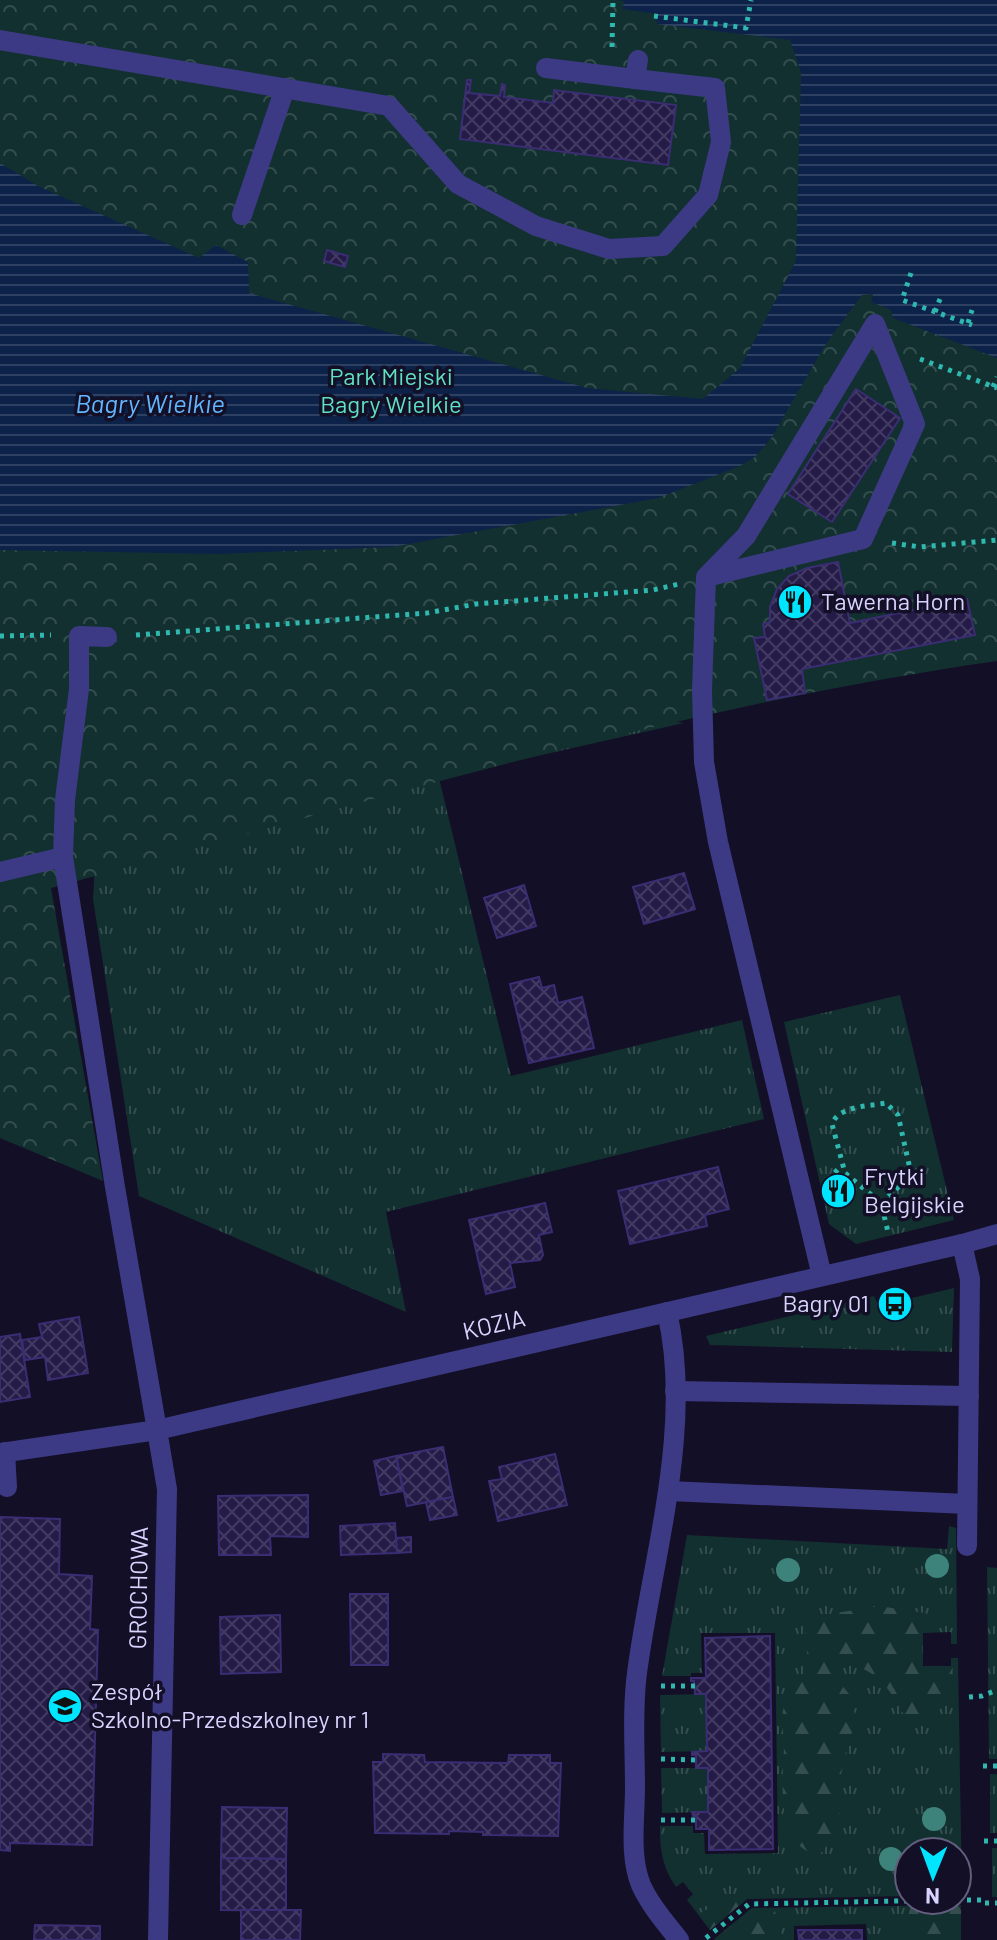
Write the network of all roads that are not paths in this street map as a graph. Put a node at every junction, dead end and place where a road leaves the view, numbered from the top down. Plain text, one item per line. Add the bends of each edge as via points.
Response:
1 (0, 40) edge
2 (546, 68) dead end
3 (285, 88) junction
4 (242, 215) dead end
5 (706, 577) junction
6 (107, 637) road end
7 (63, 857) junction
8 (0, 872) edge
9 (997, 1234) edge
10 (962, 1244) junction
11 (822, 1276) junction
12 (667, 1312) junction
13 (675, 1391) junction
14 (969, 1396) junction
15 (157, 1430) junction
16 (2, 1453) edge
17 (7, 1487) dead end
18 (669, 1491) junction
19 (967, 1504) junction
20 (967, 1546) dead end
21 (158, 1940) edge
22 (679, 1940) edge

1 - 3 street
2 - 3 street via 636,70 715,88 721,142 708,195 663,246 609,249 536,226 458,184 389,106
3 - 4 street
5 - 5 street via 746,536 875,324 915,424 863,539
5 - 11 street via 704,762 718,842
6 - 7 street, GROCHOWA via 79,636
7 - 8 street
7 - 15 street, GROCHOWA
9 - 10 street, KOZIA
10 - 11 street, KOZIA
10 - 14 street via 970,1279
11 - 12 street, KOZIA
12 - 13 street
12 - 15 street, KOZIA
13 - 14 street
13 - 18 street
14 - 19 street
15 - 16 street, KOZIA
15 - 21 street, GROCHOWA via 167,1489
16 - 17 street
18 - 19 street
18 - 22 street via 636,1678 635,1856 642,1886
19 - 20 street

